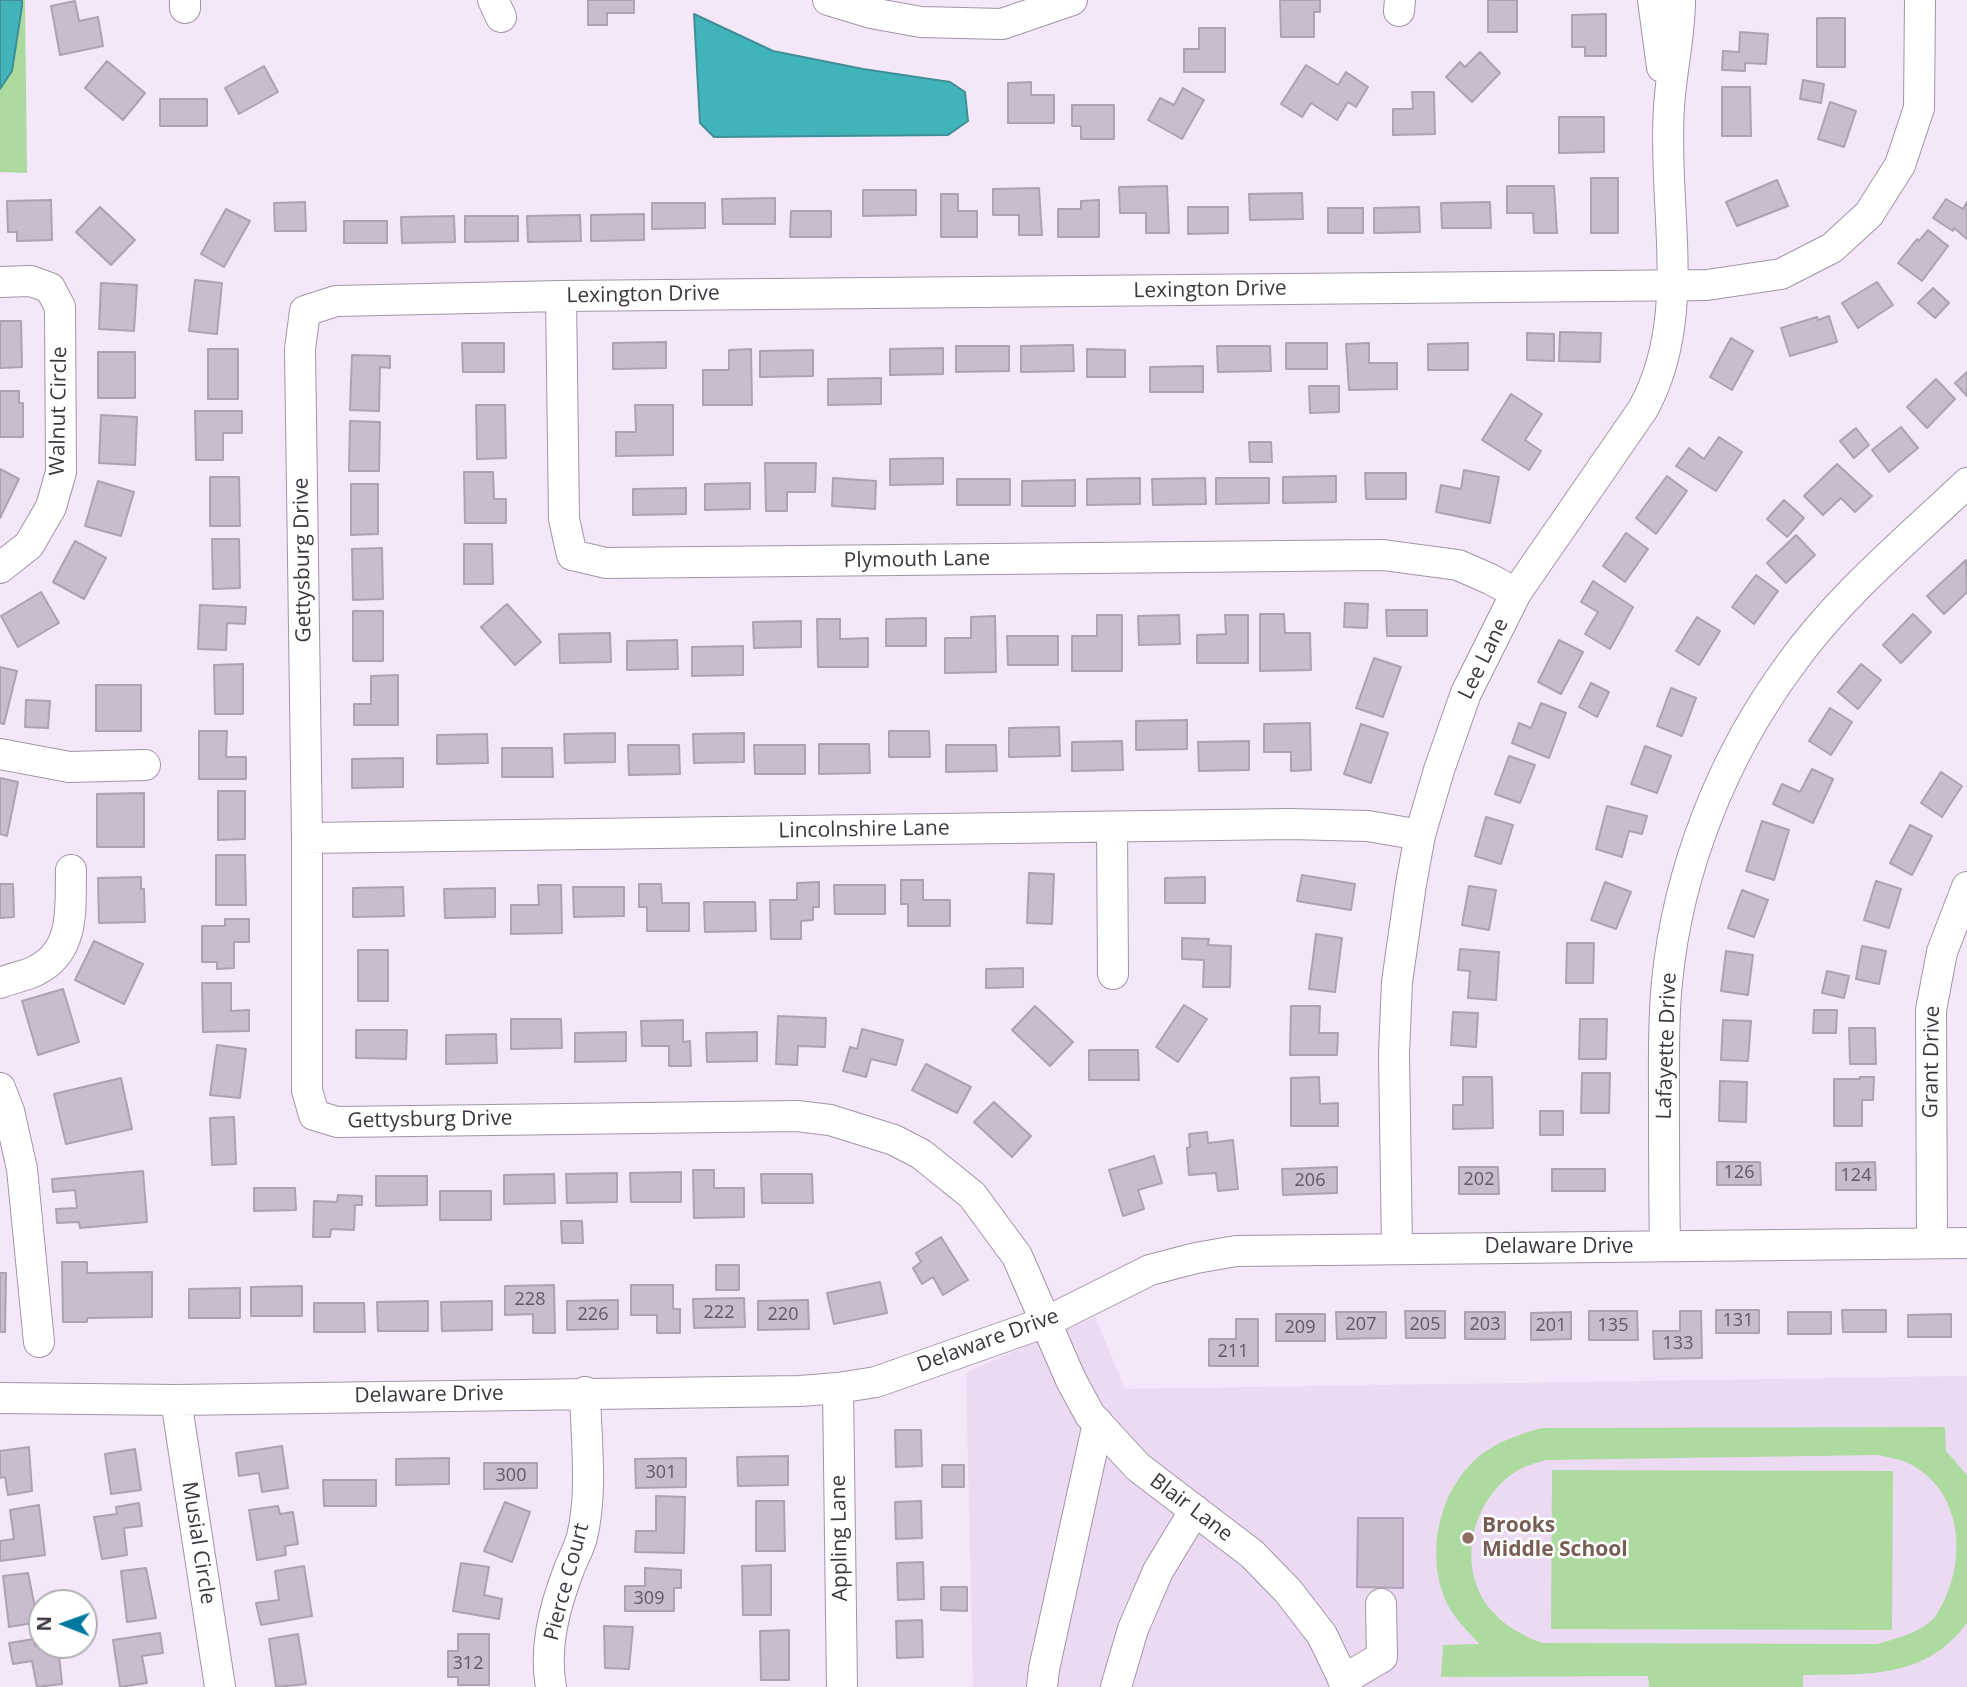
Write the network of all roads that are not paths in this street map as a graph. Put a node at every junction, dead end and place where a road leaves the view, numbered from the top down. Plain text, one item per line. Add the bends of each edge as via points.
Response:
1 (828, 0) edge
2 (1072, 0) edge
3 (1654, 0) edge
4 (1680, 0) edge
5 (1920, 0) edge
6 (869, 7) edge
7 (1669, 108) junction
8 (0, 282) edge
9 (1672, 285) junction
10 (561, 296) junction
11 (305, 311) joint
12 (1967, 483) edge
13 (0, 568) edge
14 (1516, 593) junction
15 (0, 754) edge
16 (145, 765) dead end
17 (1112, 827) junction
18 (1420, 835) junction
19 (307, 838) junction
20 (71, 870) dead end
21 (1967, 887) edge
22 (1112, 974) dead end
23 (0, 983) edge
24 (0, 1088) edge
25 (1932, 1243) junction
26 (1967, 1243) edge
27 (1665, 1246) junction
28 (1397, 1248) junction
29 (1046, 1322) junction
30 (39, 1342) dead end
31 (838, 1388) junction
32 (585, 1392) junction
33 (0, 1398) edge
34 (176, 1399) junction
35 (1098, 1423) junction
36 (1195, 1510) junction
37 (1381, 1604) dead end
38 (1345, 1684) edge
39 (220, 1687) edge
40 (551, 1687) edge
41 (842, 1687) edge
42 (1042, 1687) edge
43 (1116, 1687) edge

1 - 6 street
2 - 6 street via 1002,24 921,23
3 - 7 street, Lee Lane
4 - 7 street, Lee Lane
5 - 9 street, Lexington Drive via 1919,108 1900,166 1869,214 1832,248 1781,274 1707,285
7 - 9 street, Lee Lane
8 - 13 street, Walnut Circle via 31,281 50,288 60,307 61,472 51,507 29,545
9 - 10 street, Lexington Drive
9 - 14 street, Lee Lane via 1669,337 1652,393
10 - 11 street, Lexington Drive via 335,301
10 - 14 street, Plymouth Lane via 564,519 572,555 606,563 1383,555 1458,565
11 - 19 street, Gettysburg Drive via 300,349
12 - 27 street, Lafayette Drive via 1822,625 1774,688 1725,774 1693,855 1667,980 1663,1030
14 - 18 street, Lee Lane via 1451,728
15 - 16 street via 69,767
17 - 18 street, Lincolnshire Lane via 1332,824
17 - 19 street, Lincolnshire Lane
17 - 22 street
18 - 28 street, Lee Lane via 1403,930 1395,1018
19 - 29 street, Gettysburg Drive via 307,1090 314,1115 337,1122 779,1115 860,1128 921,1154 972,1195 1017,1256
20 - 23 street via 70,925 62,949 39,969
21 - 25 street, Grant Drive via 1942,952 1931,1010
24 - 30 street via 22,1169
25 - 26 street, Delaware Drive
25 - 27 street, Delaware Drive
27 - 28 street, Delaware Drive
28 - 29 street, Delaware Drive via 1236,1251 1196,1258 1150,1270
29 - 31 street, Delaware Drive via 876,1382
29 - 35 street, Blair Lane via 1071,1380
31 - 32 street, Delaware Drive
31 - 41 street, Appling Lane
32 - 34 street, Delaware Drive
32 - 40 street, Pierce Court via 587,1499 582,1538 552,1623
33 - 34 street, Delaware Drive
34 - 39 street, Musial Circle
35 - 36 street, Blair Lane via 1138,1467
35 - 42 street
36 - 38 street, Blair Lane via 1252,1554 1295,1599 1322,1635
36 - 43 street via 1158,1571 1133,1629
37 - 38 street via 1382,1657

